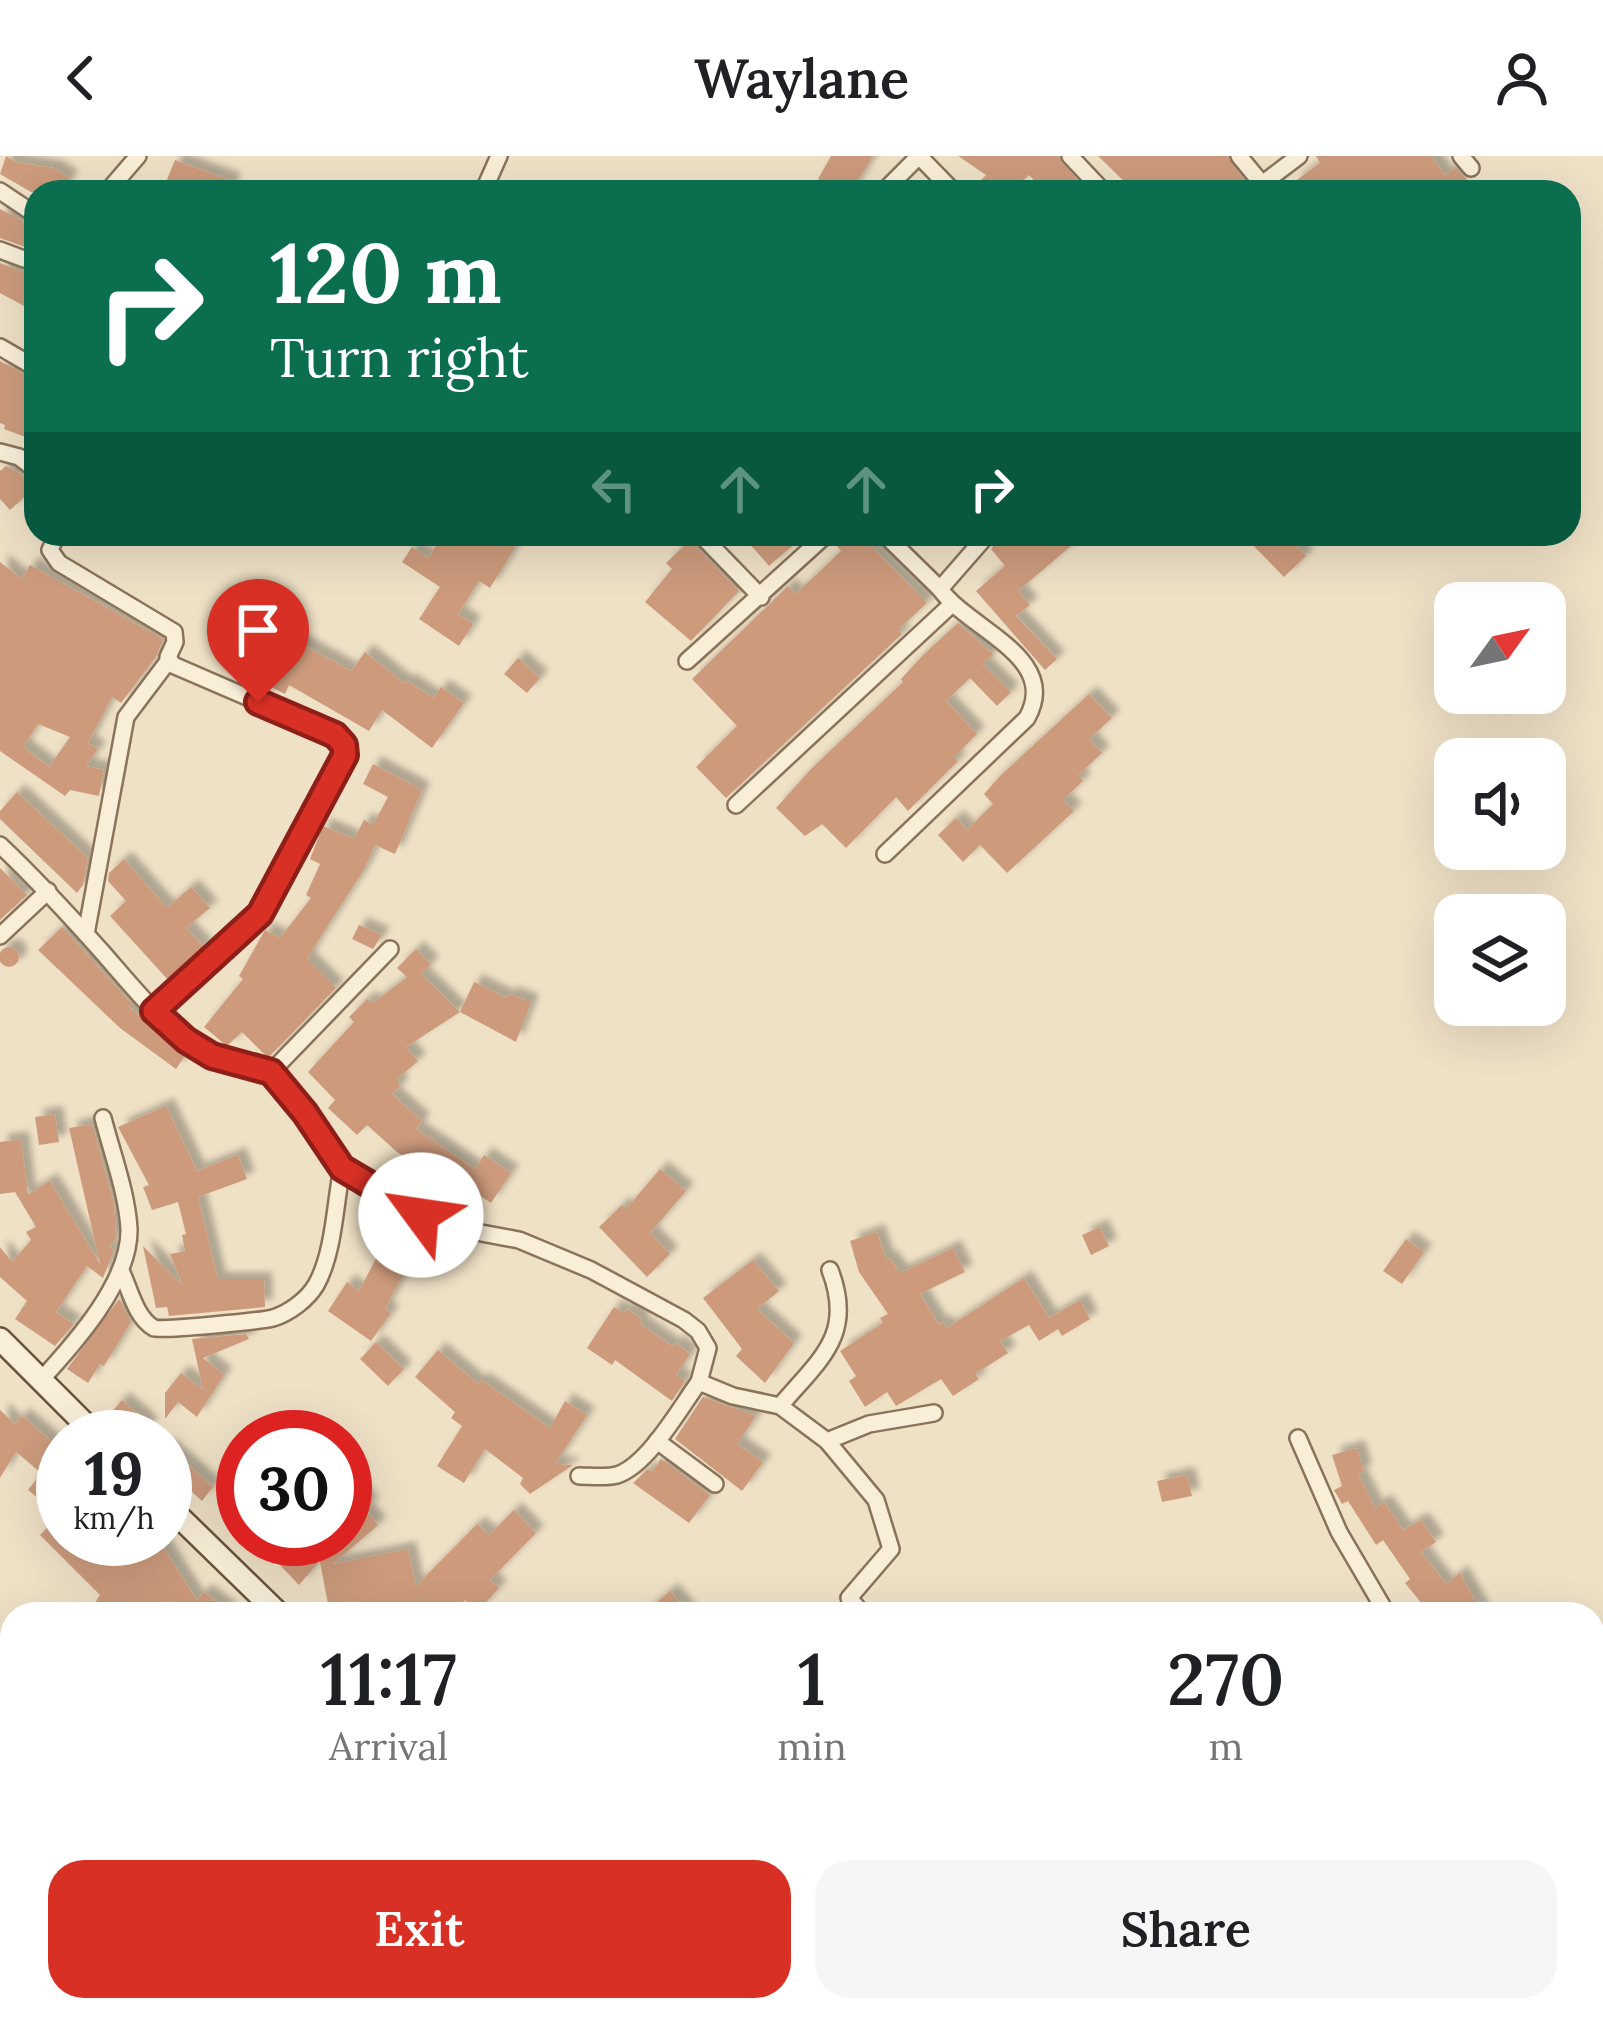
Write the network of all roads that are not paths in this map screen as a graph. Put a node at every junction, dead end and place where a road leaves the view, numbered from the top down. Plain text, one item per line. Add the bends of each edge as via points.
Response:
1 (138, 156) edge
2 (1070, 156) edge
3 (1239, 156) edge
4 (1299, 156) edge
5 (117, 180) edge
6 (895, 180) edge
7 (942, 180) edge
8 (1093, 180) edge
9 (1258, 180) edge
10 (1274, 180) edge
11 (52, 546) edge
12 (711, 546) edge
13 (814, 546) edge
14 (896, 546) edge
15 (978, 546) edge
16 (940, 590) junction
17 (760, 597) junction
18 (951, 605) junction
19 (169, 660) junction
20 (687, 661) dead end
21 (736, 805) dead end
22 (0, 845) edge
23 (885, 854) dead end
24 (48, 891) junction
25 (86, 934) junction
26 (0, 936) edge
27 (390, 949) dead end
28 (154, 1011) junction
29 (271, 1072) junction
30 (103, 1118) dead end
31 (342, 1168) junction
32 (830, 1270) dead end
33 (122, 1273) junction
34 (0, 1340) edge
35 (40, 1381) junction
36 (698, 1382) junction
37 (780, 1406) junction
38 (70, 1410) edge
39 (934, 1413) dead end
40 (1298, 1438) dead end
41 (657, 1441) junction
42 (827, 1441) junction
43 (579, 1476) dead end
44 (715, 1484) dead end
45 (192, 1529) edge
46 (267, 1602) edge
47 (852, 1602) edge
48 (1380, 1602) edge

1 - 5 street
2 - 8 street
3 - 9 street
4 - 10 street
6 - 7 street via 919,156
11 - 19 street via 59,563 174,632
12 - 17 street
13 - 17 street
14 - 16 street
15 - 16 street
16 - 18 street
17 - 20 street
18 - 21 street
18 - 23 street via 1024,664 1038,686 1036,703
19 - 25 street via 126,717
19 - 28 street via 335,735 345,748 260,914
22 - 24 street
24 - 25 street
24 - 26 street
25 - 28 street
27 - 29 street
28 - 29 street via 212,1056
29 - 31 street
30 - 33 street via 129,1225
31 - 33 street via 322,1272 287,1312 162,1331 140,1314
31 - 36 street via 421,1215 551,1251 662,1306 708,1348
32 - 37 street via 839,1324
33 - 35 street
34 - 35 main road
35 - 38 main road
36 - 37 street
36 - 41 street
37 - 42 street
39 - 42 street
40 - 48 street
41 - 43 street via 615,1476
41 - 44 street
42 - 47 street via 876,1501 891,1549
45 - 46 main road

